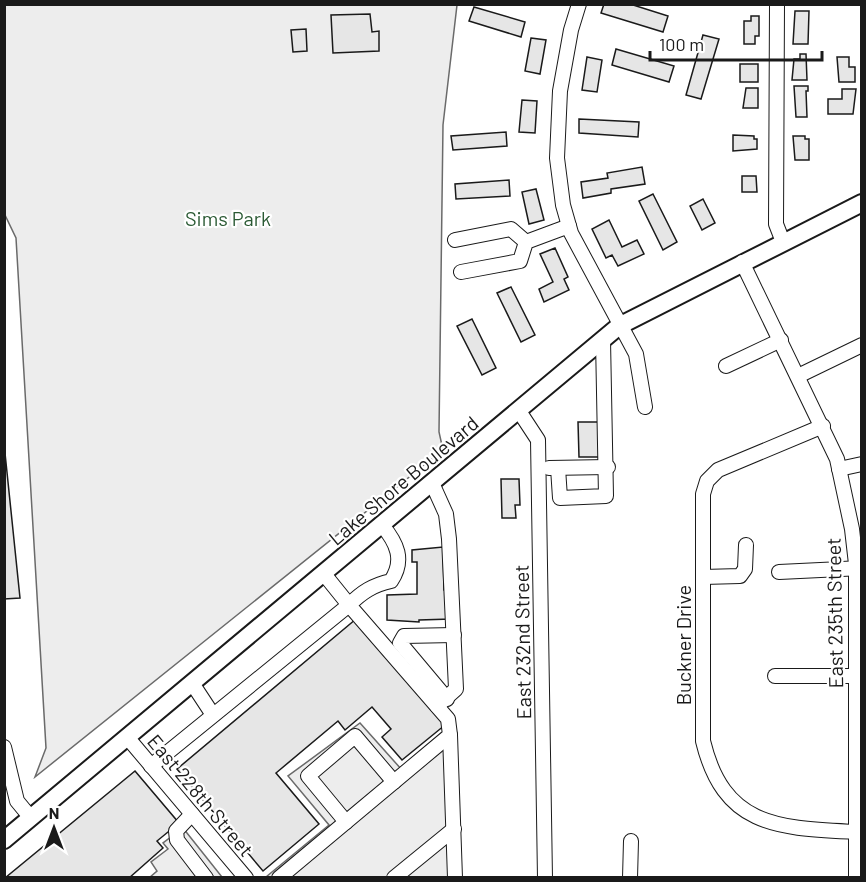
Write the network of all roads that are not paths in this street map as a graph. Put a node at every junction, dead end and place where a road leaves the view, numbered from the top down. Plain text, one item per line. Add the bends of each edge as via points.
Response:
1 (579, 4) edge
2 (777, 4) edge
3 (861, 203) edge
4 (569, 226) junction
5 (454, 240) dead end
6 (526, 242) junction
7 (783, 242) junction
8 (742, 262) junction
9 (461, 272) dead end
10 (619, 326) junction
11 (603, 340) junction
12 (781, 340) junction
13 (861, 345) edge
14 (726, 366) dead end
15 (798, 375) junction
16 (645, 407) dead end
17 (519, 411) junction
18 (823, 426) junction
19 (861, 464) edge
20 (608, 467) junction
21 (538, 468) junction
22 (558, 468) junction
23 (839, 469) junction
24 (432, 483) junction
25 (382, 525) junction
26 (746, 545) dead end
27 (859, 568) edge
28 (779, 572) dead end
29 (324, 573) junction
30 (703, 577) junction
31 (348, 605) junction
32 (454, 635) junction
33 (775, 676) dead end
34 (859, 676) edge
35 (192, 683) junction
36 (442, 702) junction
37 (213, 715) junction
38 (450, 735) junction
39 (127, 737) junction
40 (4, 747) edge
41 (152, 766) junction
42 (859, 778) edge
43 (394, 782) junction
44 (192, 814) junction
45 (31, 818) junction
46 (346, 822) junction
47 (454, 829) junction
48 (856, 832) junction
49 (4, 840) edge
50 (631, 841) dead end
51 (858, 877) edge
52 (206, 878) edge
53 (246, 878) edge
54 (279, 878) edge
55 (394, 878) edge
56 (455, 878) edge
57 (545, 878) edge
58 (630, 878) edge

1 - 4 street via 563,67 558,121 558,170
2 - 7 street via 776,224
3 - 7 main road, Lake Shore Boulevard
4 - 6 street
4 - 10 street
5 - 6 street via 511,229
6 - 9 street via 520,261
7 - 8 main road, Lake Shore Boulevard
8 - 10 main road, Lake Shore Boulevard
8 - 12 street, East 235th Street
10 - 11 main road, Lake Shore Boulevard
10 - 16 street via 636,354
11 - 17 main road, Lake Shore Boulevard
11 - 20 street
12 - 14 street
12 - 15 street, East 235th Street
13 - 15 street
15 - 18 street, East 235th Street
17 - 21 street, East 232nd Street via 538,440
17 - 24 main road, Lake Shore Boulevard
18 - 23 street, East 235th Street
18 - 30 street, Buckner Drive via 718,470 707,481 703,494
19 - 23 street
20 - 22 street
20 - 22 street via 605,498 558,497
21 - 22 street
21 - 57 street, East 232nd Street
23 - 27 street, East 235th Street
24 - 25 main road, Lake Shore Boulevard
24 - 32 street via 446,514
25 - 29 main road, Lake Shore Boulevard
25 - 31 street via 399,554 398,571 391,581 375,585
26 - 30 street via 745,569 740,576
27 - 28 street
27 - 34 street, East 235th Street
29 - 31 street
29 - 35 main road, Lake Shore Boulevard
30 - 48 street, Buckner Drive via 703,741 709,765 726,792 754,817 776,826
31 - 36 street
31 - 37 street
32 - 36 street via 456,689
32 - 36 street via 404,636 400,643
33 - 34 street
34 - 42 street, East 235th Street
35 - 37 street
35 - 39 main road, Lake Shore Boulevard
36 - 38 street
37 - 41 street
38 - 43 street
38 - 47 street
39 - 41 street, East 228th Street
39 - 45 main road, Lake Shore Boulevard
40 - 45 street via 17,801
41 - 44 street, East 228th Street
42 - 48 street, East 235th Street
43 - 46 street
43 - 46 street via 355,736 308,776
44 - 52 street via 176,831 177,840
44 - 53 street, East 228th Street
45 - 49 main road, Lake Shore Boulevard
46 - 54 street
47 - 55 street
47 - 56 street
48 - 51 street, East 235th Street
50 - 58 street

